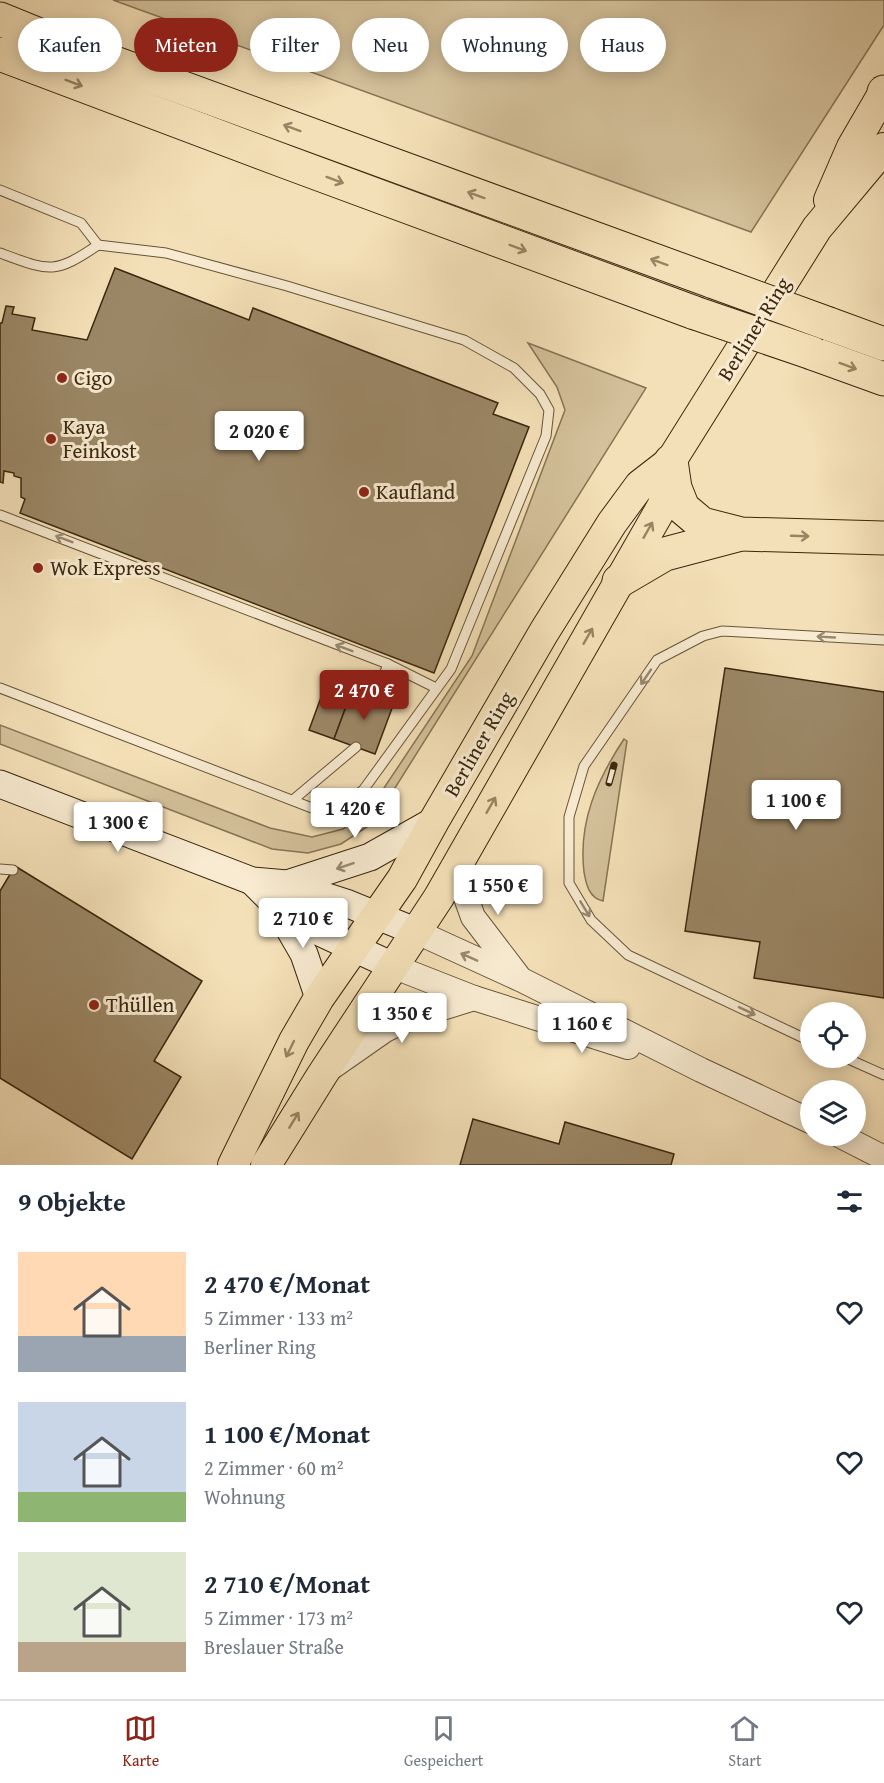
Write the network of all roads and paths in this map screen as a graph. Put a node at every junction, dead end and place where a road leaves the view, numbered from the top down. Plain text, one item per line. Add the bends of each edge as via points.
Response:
1 (0, 19) edge
2 (0, 54) edge
3 (884, 92) edge
4 (884, 148) edge
5 (0, 190) edge
6 (818, 228) junction
7 (98, 245) junction
8 (0, 254) edge
9 (884, 344) edge
10 (884, 379) edge
11 (671, 461) junction
12 (0, 515) edge
13 (741, 534) junction
14 (884, 538) edge
15 (619, 581) junction
16 (884, 640) edge
17 (388, 664) junction
18 (0, 688) edge
19 (436, 688) junction
20 (376, 696) dead end
21 (356, 747) dead end
22 (0, 784) edge
23 (293, 800) junction
24 (434, 821) junction
25 (462, 855) junction
26 (0, 869) edge
27 (13, 870) dead end
28 (282, 895) junction
29 (377, 915) junction
30 (417, 933) junction
31 (353, 947) junction
32 (395, 967) junction
33 (522, 980) junction
34 (319, 998) junction
35 (474, 998) junction
36 (800, 1036) edge
37 (866, 1067) edge
38 (702, 1070) junction
39 (322, 1075) junction
40 (884, 1075) edge
41 (800, 1116) edge
42 (861, 1146) edge
43 (884, 1158) edge
44 (233, 1165) edge
45 (266, 1165) edge

9 -> 1 highway, bridge
2 -> 10 highway, bridge via 695,313
3 - 6 main road, Berliner Ring via 852,147
4 - 6 main road, Berliner Ring
5 - 7 lane via 81,223
6 - 11 main road, Berliner Ring
7 - 8 lane via 57,268 37,267
7 - 19 lane via 166,253 464,340 514,368 540,394 549,410 546,436 451,669
11 - 13 highway via 683,508 702,524
15 -> 11 main road, Berliner Ring via 663,505
11 - 24 main road, Berliner Ring via 640,485 612,523
17 -> 12 lane
13 -> 14 highway
13 - 15 highway via 665,554
25 -> 15 main road, Berliner Ring
16 -> 36 lane via 722,631 703,636 657,660 584,766 569,817 569,883 591,920 628,955
17 - 19 lane
17 - 20 lane
18 - 23 lane
19 - 23 lane via 364,789 349,803 329,810
21 - 23 lane
22 - 28 main road
24 -> 28 main road via 370,857
24 - 29 main road, Berliner Ring
25 - 30 main road, Berliner Ring
25 - 33 street via 464,892 472,916
26 - 27 lane
28 - 29 main road via 346,903
28 - 31 main road via 313,929
28 - 34 main road
29 - 30 main road
29 - 31 main road, Berliner Ring
30 - 32 main road, Berliner Ring
33 -> 30 street
31 - 32 main road
31 - 34 main road, Berliner Ring
32 - 35 street
32 - 39 main road, Berliner Ring
33 - 38 street
34 -> 44 main road, Berliner Ring
35 - 38 street
35 - 39 street via 407,1018
37 - 40 lane
38 - 41 street
45 -> 39 main road, Berliner Ring
42 - 43 street

